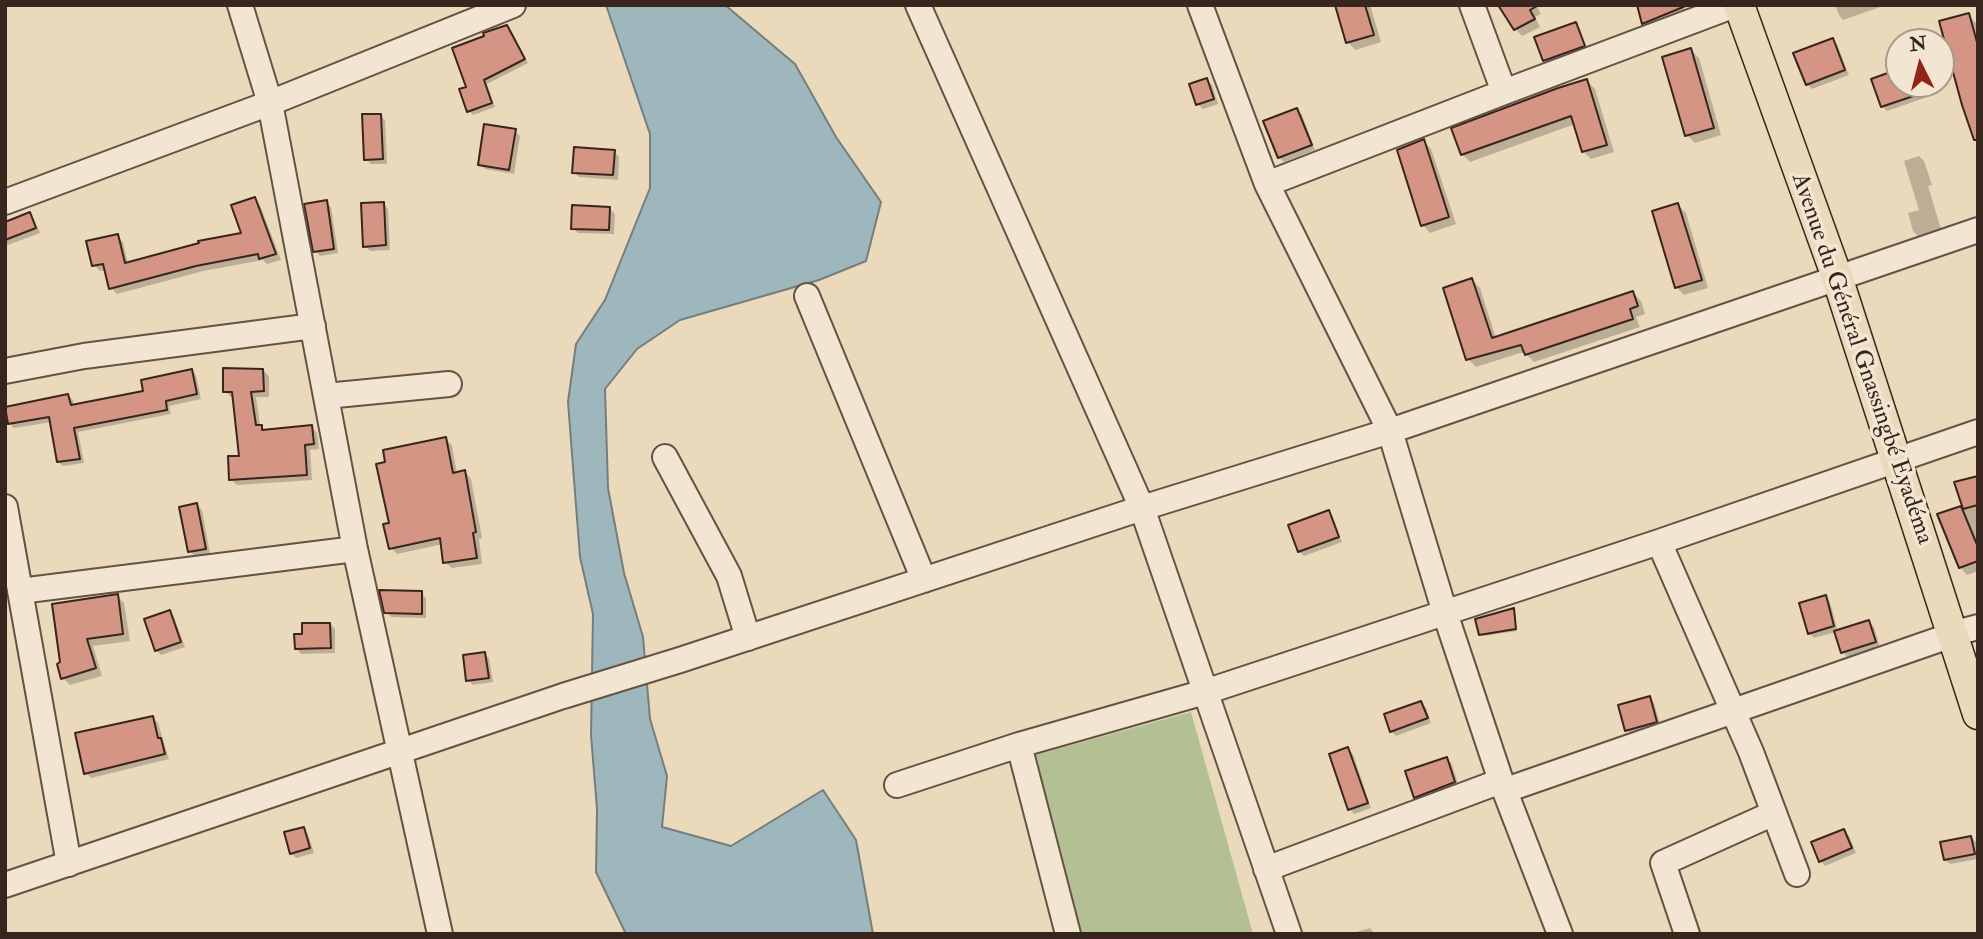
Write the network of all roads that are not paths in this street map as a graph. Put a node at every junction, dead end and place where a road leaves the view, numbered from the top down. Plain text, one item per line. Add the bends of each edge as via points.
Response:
1 (240, 5) edge
2 (513, 5) edge
3 (918, 5) edge
4 (1200, 5) edge
5 (1472, 5) edge
6 (1737, 5) edge
7 (1504, 92) junction
8 (270, 103) junction
9 (1267, 184) junction
10 (5, 202) edge
11 (1978, 230) edge
12 (1837, 277) junction
13 (807, 296) dead end
14 (313, 326) junction
15 (5, 371) edge
16 (449, 384) dead end
17 (326, 396) junction
18 (1390, 430) junction
19 (1978, 432) edge
20 (665, 457) dead end
21 (1897, 459) junction
22 (5, 507) edge
23 (1142, 508) junction
24 (1659, 542) junction
25 (355, 549) junction
26 (924, 580) junction
27 (20, 591) junction
28 (1445, 613) junction
29 (1961, 632) edge
30 (748, 638) junction
31 (1205, 692) junction
32 (1732, 712) junction
33 (1978, 714) edge
34 (1020, 745) junction
35 (400, 750) junction
36 (897, 785) dead end
37 (1503, 786) junction
38 (1774, 813) junction
39 (69, 864) junction
40 (1266, 869) junction
41 (1797, 874) dead end
42 (5, 885) edge
43 (440, 934) edge
44 (1068, 934) edge
45 (1289, 934) edge
46 (1560, 934) edge
47 (1687, 934) edge

1 - 8 street
2 - 8 street
3 - 23 street
4 - 9 street
5 - 7 street
6 - 7 street
6 - 12 main road, Avenue du Général Gnassingbé Eyadéma
7 - 9 street
8 - 10 street
8 - 14 street
9 - 18 street
11 - 12 street
12 - 18 street
12 - 21 main road, Avenue du Général Gnassingbé Eyadéma
13 - 26 street
14 - 15 street
14 - 17 street
16 - 17 street
17 - 25 street
18 - 23 street
18 - 28 street
19 - 21 street
20 - 30 street via 729,576
21 - 24 street
21 - 29 main road, Avenue du Général Gnassingbé Eyadéma
22 - 27 street
23 - 26 street
23 - 31 street
24 - 28 street
24 - 32 street
25 - 27 street
25 - 35 street
26 - 30 street
27 - 39 street
28 - 31 street
28 - 37 street
29 - 32 street
29 - 33 main road, Avenue du Général Gnassingbé Eyadéma
30 - 35 street
31 - 34 street
31 - 40 street
32 - 37 street
32 - 38 street
34 - 36 street
34 - 44 street
35 - 39 street
35 - 43 street
37 - 40 street
37 - 46 street
38 - 41 street
38 - 47 street via 1663,863
39 - 42 street
40 - 45 street

